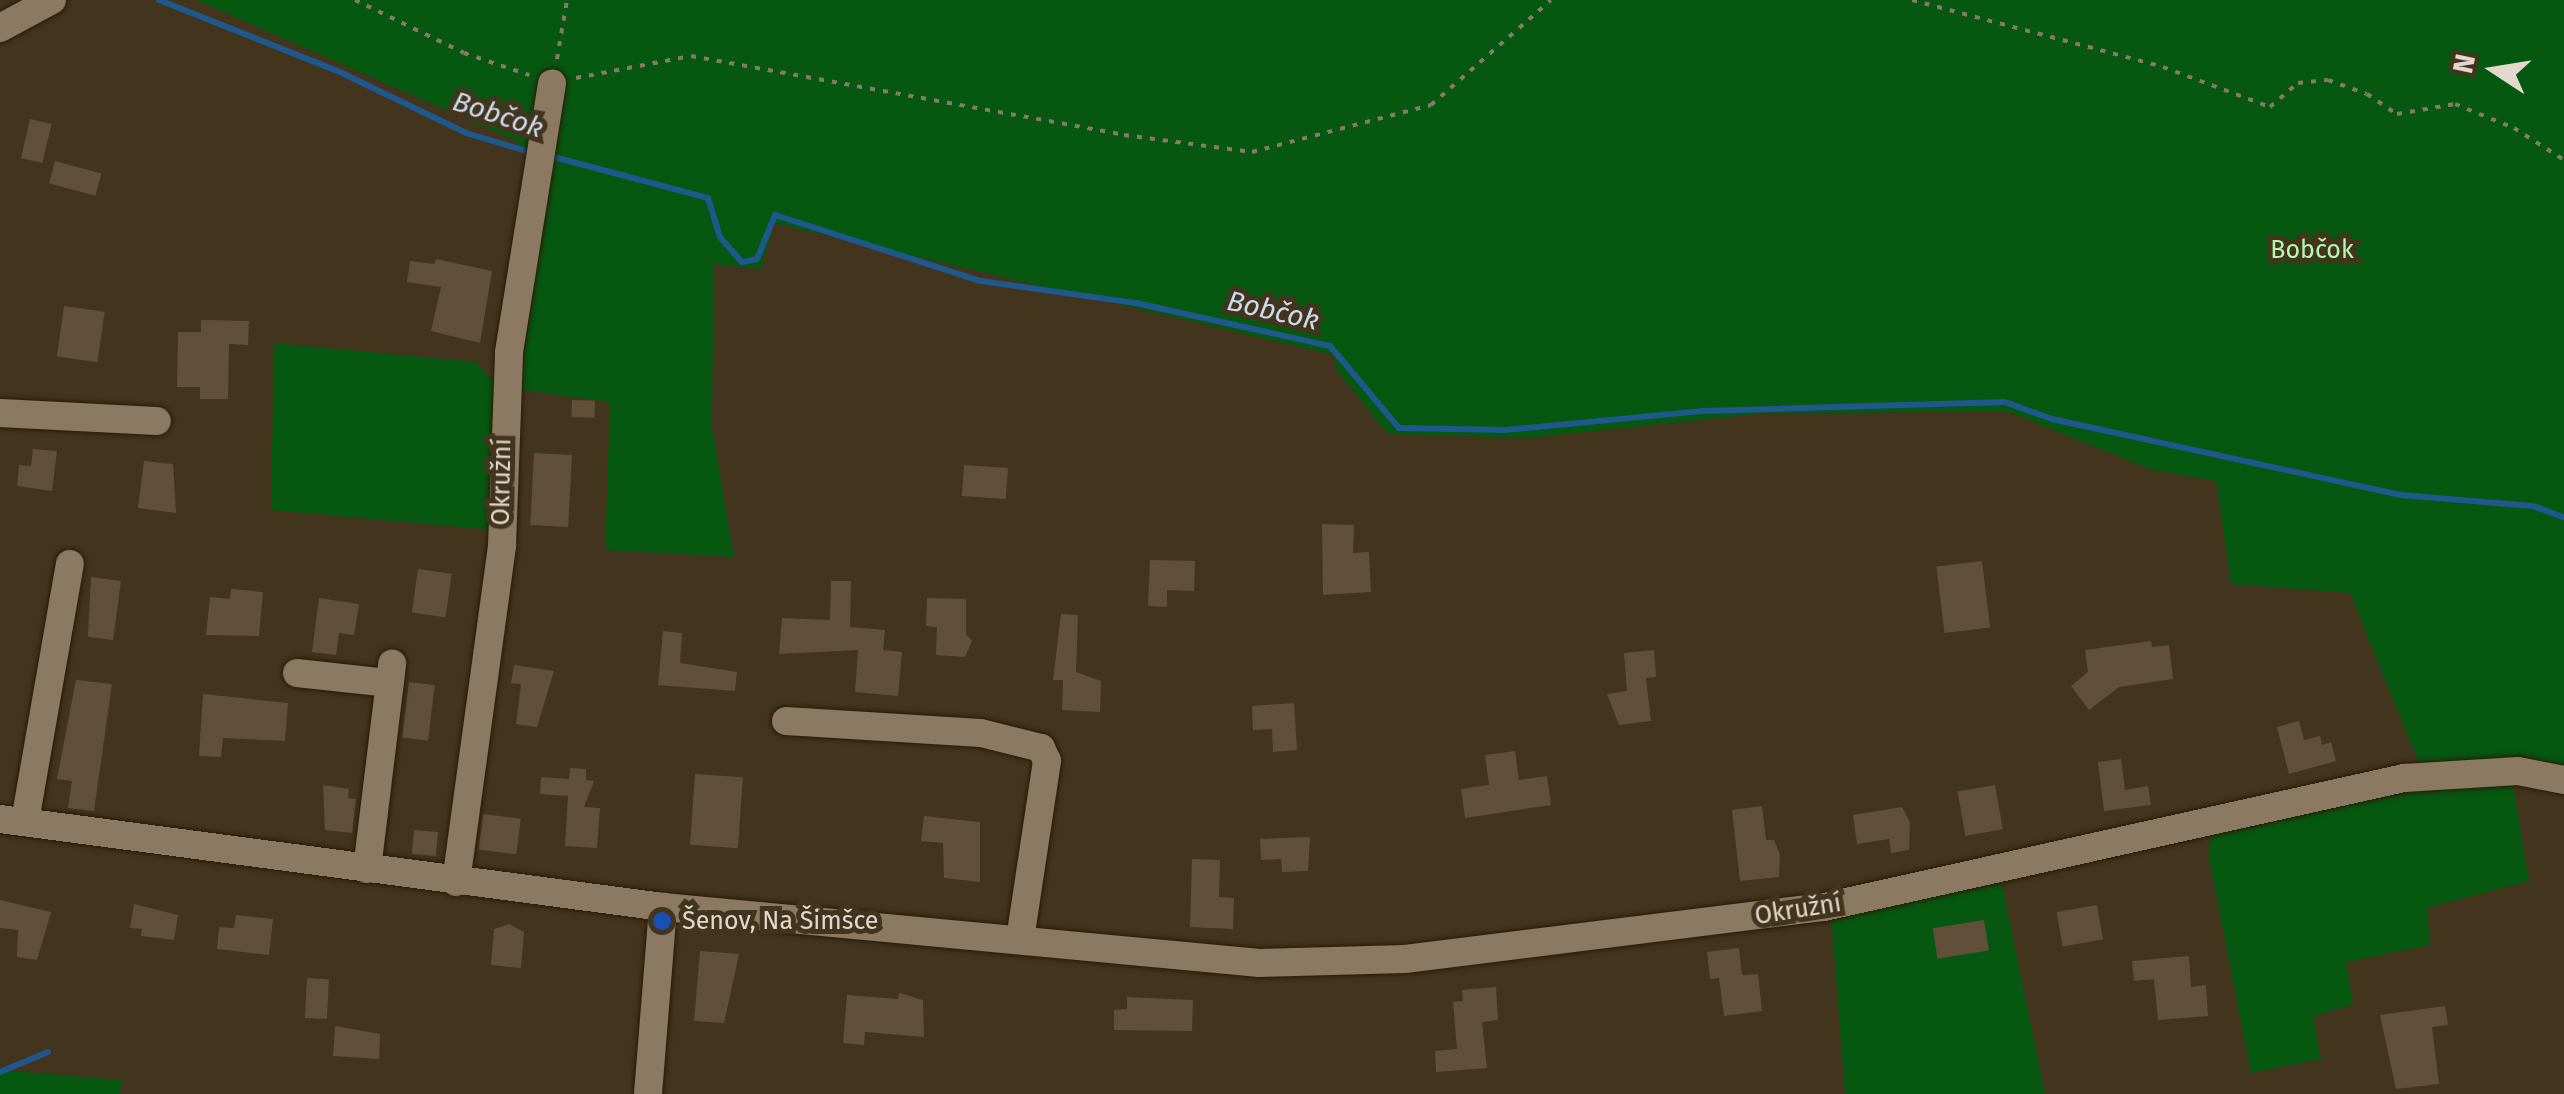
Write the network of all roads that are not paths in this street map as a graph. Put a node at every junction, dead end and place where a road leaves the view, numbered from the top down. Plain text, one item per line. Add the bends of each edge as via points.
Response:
1 (52, 0) edge
2 (0, 28) edge
3 (552, 83) road end
4 (0, 413) edge
5 (158, 421) dead end
6 (70, 564) dead end
7 (297, 673) dead end
8 (786, 721) dead end
9 (2564, 780) edge
10 (12, 820) edge
11 (367, 869) junction
12 (456, 882) junction
13 (663, 907) junction
14 (1020, 940) junction
15 (648, 1094) edge

1 - 2 street
3 - 12 street, Okružní via 509,352 502,546
4 - 5 street
6 - 10 street
7 - 11 street via 390,673
8 - 14 street via 981,734 1041,748 1046,761
9 - 14 street, Okružní via 2518,771 2404,778 1824,907 1405,959 1259,963
10 - 11 street, Okružní
11 - 12 street, Okružní
12 - 13 street, Okružní
13 - 14 street, Okružní
13 - 15 street

